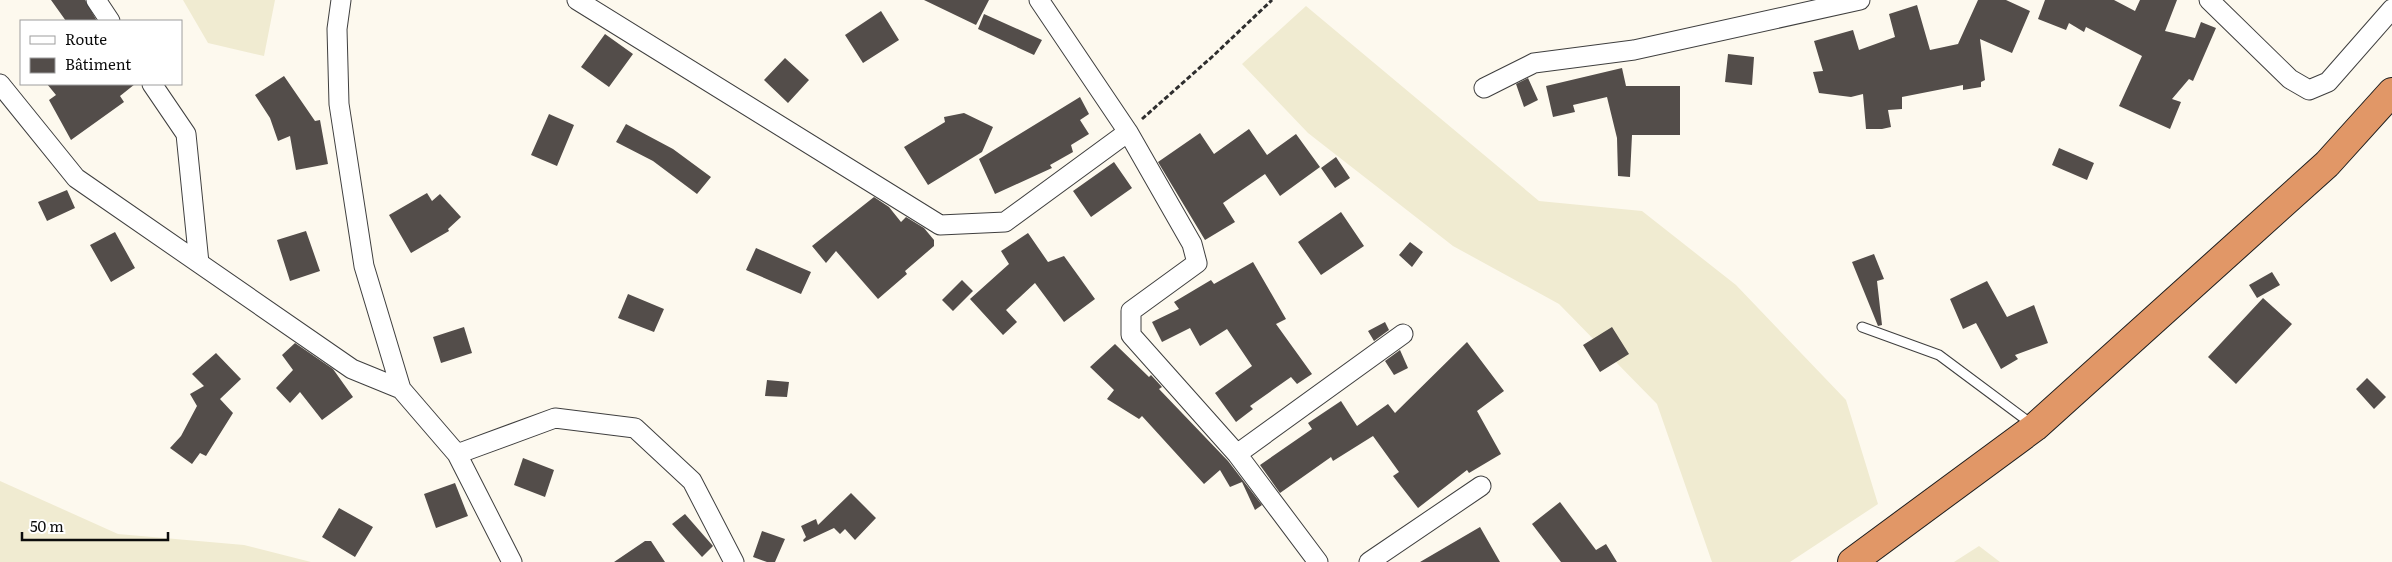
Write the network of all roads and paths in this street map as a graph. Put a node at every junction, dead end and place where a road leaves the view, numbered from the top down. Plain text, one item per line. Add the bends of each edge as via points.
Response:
1 (96, 0) edge
2 (342, 0) edge
3 (577, 0) edge
4 (1039, 0) edge
5 (1272, 0) edge
6 (1860, 0) edge
7 (2209, 0) edge
8 (2392, 9) edge
9 (109, 20) edge
10 (0, 84) edge
11 (153, 85) edge
12 (1484, 88) dead end
13 (2392, 92) edge
14 (1128, 132) junction
15 (199, 263) junction
16 (1862, 327) dead end
17 (1403, 334) dead end
18 (401, 389) junction
19 (2035, 427) junction
20 (456, 454) junction
21 (1237, 454) junction
22 (1481, 486) dead end
23 (512, 562) edge
24 (734, 562) edge
25 (1318, 562) edge
26 (1369, 562) edge
27 (1852, 562) edge

1 - 9 street
2 - 18 street via 337,29 339,104 364,266
3 - 14 street via 940,224 1005,222
4 - 14 street
5 - 14 path
6 - 12 street via 1634,50 1534,63
7 - 8 street via 2290,79 2309,90 2328,82
10 - 15 street via 76,178
11 - 15 street via 186,134
13 - 19 highway via 2327,164
14 - 21 street via 1192,244 1197,263 1131,311 1131,335
15 - 18 street via 352,369
16 - 19 lane via 1939,355
17 - 21 street
18 - 20 street
19 - 27 highway
20 - 23 street
20 - 24 street via 555,418 636,428 692,482
21 - 25 street
22 - 26 street

